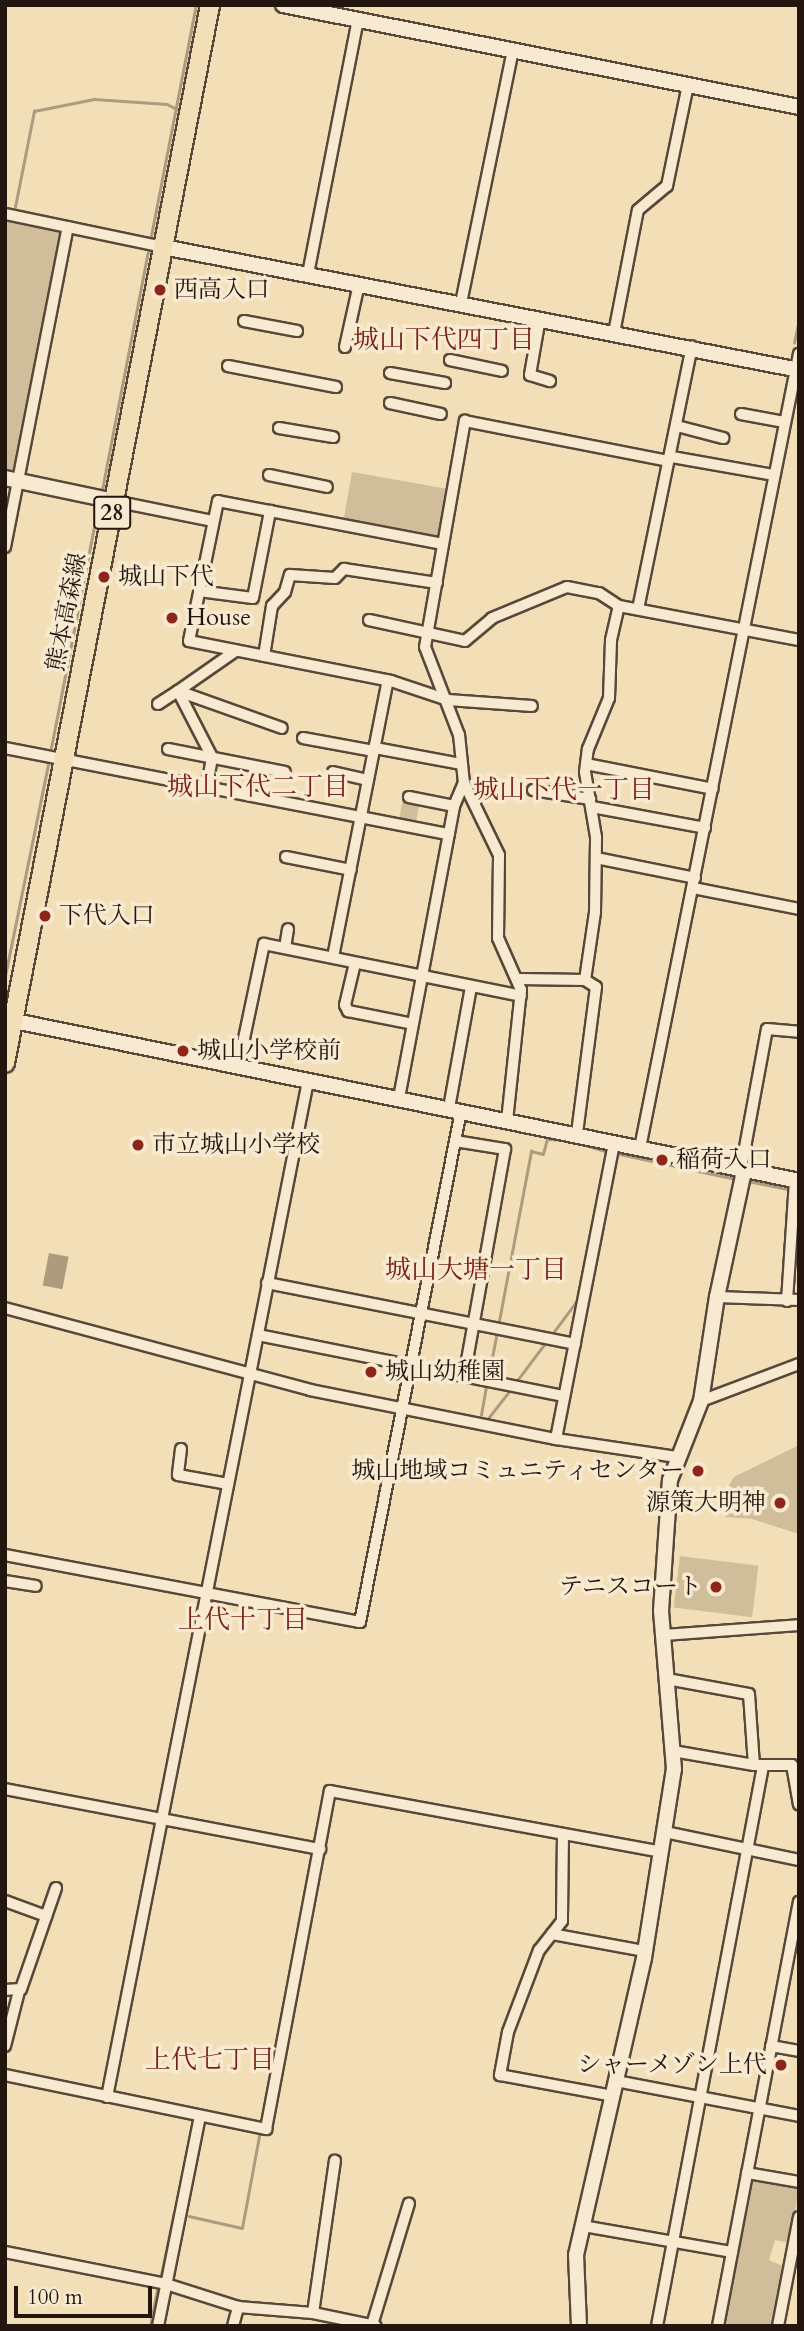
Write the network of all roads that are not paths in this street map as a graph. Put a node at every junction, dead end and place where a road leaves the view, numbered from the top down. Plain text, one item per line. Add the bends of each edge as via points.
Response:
1 (209, 5) edge
2 (283, 5) edge
3 (358, 19) junction
4 (513, 49) junction
5 (688, 85) junction
6 (799, 107) edge
7 (5, 214) edge
8 (68, 227) junction
9 (163, 247) junction
10 (308, 274) junction
11 (359, 284) junction
12 (461, 303) junction
13 (540, 318) junction
14 (244, 321) dead end
15 (297, 331) dead end
16 (614, 333) junction
17 (345, 347) dead end
18 (692, 347) junction
19 (799, 354) edge
20 (450, 360) dead end
21 (228, 366) dead end
22 (797, 370) edge
23 (502, 371) dead end
24 (390, 373) dead end
25 (550, 381) dead end
26 (445, 383) dead end
27 (336, 387) dead end
28 (390, 402) dead end
29 (441, 414) dead end
30 (741, 414) dead end
31 (784, 422) junction
32 (677, 426) junction
33 (279, 428) dead end
34 (333, 437) dead end
35 (723, 438) dead end
36 (670, 459) junction
37 (269, 475) dead end
38 (774, 475) junction
39 (12, 480) edge
40 (327, 487) dead end
41 (114, 501) junction
42 (270, 511) junction
43 (212, 521) junction
44 (443, 544) junction
45 (5, 547) edge
46 (437, 583) junction
47 (199, 592) junction
48 (619, 606) junction
49 (638, 609) junction
50 (369, 620) dead end
51 (743, 629) junction
52 (428, 633) junction
53 (799, 640) edge
54 (234, 652) junction
55 (264, 656) junction
56 (388, 680) junction
57 (178, 691) junction
58 (442, 698) junction
59 (158, 704) dead end
60 (532, 706) dead end
61 (282, 728) dead end
62 (303, 738) dead end
63 (5, 748) edge
64 (167, 749) dead end
65 (374, 749) junction
66 (212, 757) junction
67 (62, 759) junction
68 (461, 764) junction
69 (586, 764) junction
70 (285, 772) dead end
71 (332, 772) dead end
72 (368, 779) junction
73 (464, 783) junction
74 (207, 786) junction
75 (713, 789) junction
76 (533, 790) dead end
77 (409, 797) dead end
78 (591, 803) junction
79 (454, 806) junction
80 (360, 817) junction
81 (705, 828) junction
82 (449, 834) junction
83 (286, 857) dead end
84 (596, 859) junction
85 (351, 870) junction
86 (694, 883) junction
87 (799, 909) edge
88 (288, 929) dead end
89 (285, 948) junction
90 (333, 957) junction
91 (355, 963) junction
92 (422, 977) junction
93 (520, 979) junction
94 (585, 980) junction
95 (471, 987) junction
96 (521, 996) junction
97 (9, 1020) edge
98 (413, 1024) junction
99 (799, 1032) edge
100 (5, 1063) edge
101 (238, 1067) junction
102 (309, 1081) junction
103 (399, 1098) junction
104 (455, 1109) junction
105 (507, 1121) junction
106 (577, 1135) junction
107 (455, 1140) junction
108 (614, 1143) junction
109 (640, 1148) junction
110 (741, 1169) junction
111 (796, 1185) edge
112 (267, 1283) junction
113 (717, 1297) junction
114 (793, 1301) edge
115 (5, 1308) edge
116 (421, 1313) junction
117 (471, 1323) junction
118 (258, 1335) junction
119 (575, 1344) junction
120 (799, 1364) edge
121 (411, 1365) junction
122 (251, 1374) junction
123 (464, 1376) junction
124 (565, 1396) junction
125 (701, 1401) junction
126 (403, 1408) junction
127 (556, 1439) junction
128 (181, 1450) dead end
129 (677, 1457) junction
130 (228, 1484) junction
131 (5, 1555) edge
132 (5, 1581) edge
133 (36, 1587) dead end
134 (205, 1592) junction
135 (799, 1625) edge
136 (664, 1635) junction
137 (667, 1679) junction
138 (673, 1751) junction
139 (759, 1766) junction
140 (5, 1789) edge
141 (799, 1804) edge
142 (161, 1818) junction
143 (665, 1832) junction
144 (563, 1834) junction
145 (320, 1849) junction
146 (750, 1850) junction
147 (661, 1852) junction
148 (799, 1860) edge
149 (56, 1888) dead end
150 (5, 1901) edge
151 (799, 1902) edge
152 (46, 1916) junction
153 (552, 1934) junction
154 (645, 1951) junction
155 (5, 1990) edge
156 (19, 1991) junction
157 (5, 2046) edge
158 (771, 2046) junction
159 (799, 2051) edge
160 (5, 2075) edge
161 (615, 2088) junction
162 (107, 2097) junction
163 (700, 2099) junction
164 (759, 2109) junction
165 (200, 2116) junction
166 (799, 2116) edge
167 (335, 2161) dead end
168 (747, 2173) junction
169 (799, 2182) edge
170 (409, 2203) dead end
171 (799, 2217) edge
172 (583, 2226) junction
173 (673, 2242) junction
174 (5, 2252) edge
175 (732, 2252) junction
176 (166, 2284) junction
177 (238, 2307) junction
178 (279, 2312) junction
179 (313, 2313) junction
180 (374, 2325) edge
181 (158, 2326) edge
182 (233, 2326) edge
183 (277, 2326) edge
184 (579, 2326) edge
185 (657, 2326) edge
186 (718, 2326) edge
187 (778, 2326) edge

1 - 9 main road, 熊本高森線 / 28
2 - 3 street
3 - 4 street
3 - 10 street
4 - 5 street
4 - 12 street
5 - 6 street
5 - 16 street via 667,186 638,210
7 - 8 street
8 - 9 street
8 - 39 street
9 - 10 street
9 - 41 main road, 熊本高森線 / 28
10 - 11 street
11 - 12 street
11 - 17 street
12 - 13 street
13 - 16 street
13 - 25 street via 530,375
14 - 15 street
16 - 18 street
18 - 22 street
18 - 32 street
19 - 22 street
20 - 23 street
21 - 27 street
22 - 31 street
24 - 26 street
28 - 29 street
30 - 31 street
31 - 38 street
32 - 35 street
32 - 36 street
33 - 34 street
36 - 38 street
36 - 44 street via 466,421
36 - 49 street
37 - 40 street
38 - 51 street
39 - 41 street
39 - 45 street
41 - 43 street
41 - 67 main road, 熊本高森線 / 28
42 - 43 street via 218,501
42 - 44 street
42 - 47 street via 253,598
43 - 47 street
44 - 46 street
46 - 52 street
46 - 55 street via 344,569 335,578 290,575 285,592 272,606
47 - 54 street via 189,641
48 - 49 street
48 - 52 street via 599,593 567,587 492,618 470,640
48 - 69 street via 611,640 609,698
49 - 51 street
50 - 52 street
51 - 53 street
51 - 75 street
52 - 58 street via 426,652
54 - 55 street
54 - 57 street
55 - 56 street
56 - 58 street
56 - 65 street
57 - 59 street
57 - 61 street
57 - 66 street
58 - 60 street
58 - 68 street via 459,735
62 - 65 street
63 - 67 street
64 - 66 street
65 - 68 street
65 - 72 street
66 - 70 street
66 - 74 street
67 - 74 street
67 - 97 main road, 熊本高森線 / 28
68 - 73 street
69 - 75 street
69 - 78 street
71 - 72 street
72 - 80 street
73 - 79 street
73 - 93 street via 499,855 498,939
74 - 80 street
75 - 81 street
76 - 78 street
77 - 79 street
78 - 81 street
78 - 84 street
79 - 82 street
80 - 82 street
80 - 85 street
81 - 86 street
82 - 92 street
83 - 85 street
84 - 86 street
84 - 94 street via 595,912
85 - 90 street
86 - 87 street
86 - 109 street
88 - 89 street
89 - 90 street
89 - 101 street via 261,947
90 - 91 street
91 - 92 street
91 - 98 street via 345,1005 348,1011
92 - 95 street
92 - 98 street
93 - 94 street
93 - 96 street
94 - 106 street via 595,984 596,991
95 - 96 street
95 - 104 street
96 - 105 street
97 - 100 main road, 熊本高森線 / 28
97 - 101 street
98 - 103 street
99 - 110 street via 767,1029
101 - 102 street
102 - 103 street
102 - 112 street
103 - 104 street
104 - 105 street
104 - 107 street
105 - 106 street
106 - 108 street
107 - 116 street
107 - 117 street via 505,1149
108 - 109 street
108 - 119 street
109 - 110 street
110 - 111 street
110 - 113 street
111 - 114 street
112 - 116 street
112 - 118 street
113 - 114 street
113 - 125 street
115 - 122 street
116 - 117 street
116 - 121 street
117 - 119 street
117 - 123 street
118 - 121 street
118 - 122 street
119 - 124 street
120 - 125 street
121 - 123 street
121 - 126 street
122 - 126 street
122 - 130 street
123 - 124 street
124 - 127 street
125 - 129 street via 694,1429
126 - 127 street
126 - 134 street via 360,1622
127 - 129 street
128 - 130 street via 178,1475
129 - 136 street via 670,1479 661,1611
130 - 134 street
131 - 134 street
132 - 133 street
134 - 142 street
135 - 136 street
136 - 137 street
137 - 138 street
137 - 139 street via 748,1694
138 - 139 street
138 - 143 street
139 - 141 street via 792,1765
139 - 146 street
140 - 142 street
142 - 145 street
142 - 162 street
143 - 146 street
143 - 147 street
144 - 145 street via 330,1791
144 - 147 street
144 - 153 street via 565,1908
145 - 165 street via 266,2129
146 - 148 street
146 - 163 street
147 - 154 street
149 - 152 street
150 - 152 street
151 - 158 street
152 - 156 street
153 - 154 street
153 - 161 street via 539,1950 508,2032 500,2074
154 - 161 street
155 - 156 street
156 - 157 street
158 - 159 street
158 - 164 street
160 - 162 street
161 - 163 street
161 - 172 street
162 - 165 street
163 - 164 street
163 - 173 street
164 - 166 street
164 - 168 street
165 - 176 street
167 - 179 street
168 - 169 street
168 - 175 street
170 - 180 street
171 - 187 street
172 - 173 street
172 - 184 street via 575,2277
173 - 175 street
173 - 185 street
174 - 176 street
175 - 186 street
176 - 177 street
176 - 181 street
177 - 178 street
177 - 182 street
178 - 179 street
178 - 183 street
179 - 180 street

